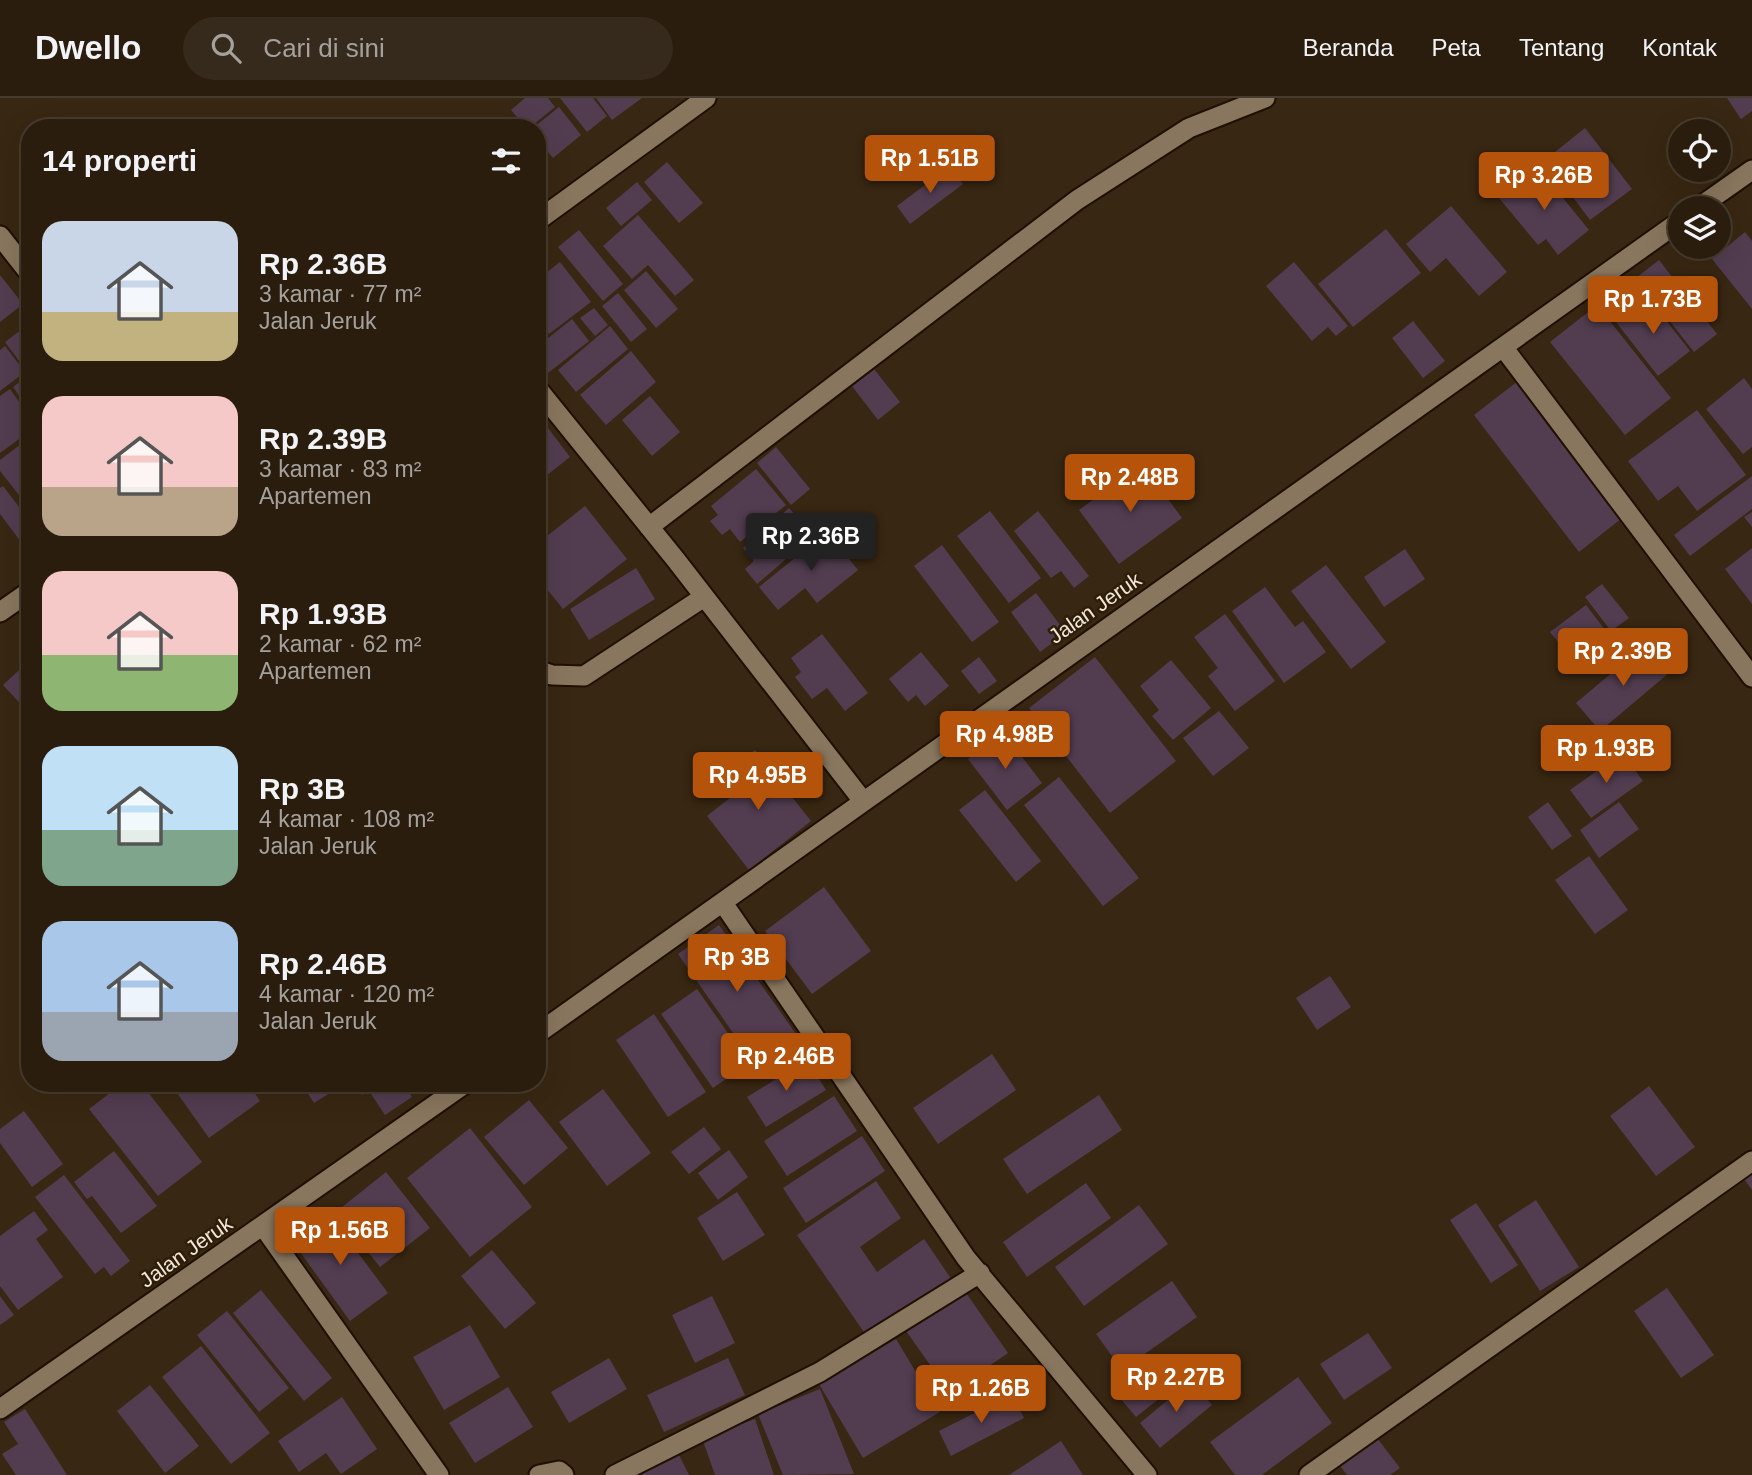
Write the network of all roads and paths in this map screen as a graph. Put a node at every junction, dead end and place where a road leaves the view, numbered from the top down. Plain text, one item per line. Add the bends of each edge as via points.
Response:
1 (1265, 98) edge
2 (699, 100) edge
3 (1752, 170) edge
4 (1715, 196) edge
5 (546, 214) edge
6 (1668, 230) edge
7 (0, 236) edge
8 (21, 263) edge
9 (1503, 347) junction
10 (546, 399) edge
11 (649, 527) junction
12 (21, 597) edge
13 (704, 597) junction
14 (0, 611) edge
15 (546, 673) edge
16 (1752, 677) edge
17 (863, 801) junction
18 (723, 903) junction
19 (546, 1028) edge
20 (453, 1092) edge
21 (1752, 1160) edge
22 (263, 1226) junction
23 (980, 1273) junction
24 (0, 1409) edge
25 (439, 1475) edge
26 (539, 1475) edge
27 (564, 1475) edge
28 (615, 1475) edge
29 (1147, 1475) edge
30 (1309, 1475) edge

1 - 11 street via 1189,128 1077,200
2 - 5 street
3 - 4 street
6 - 9 street, Jalan Jeruk
7 - 8 street
9 - 16 street
9 - 17 street, Jalan Jeruk
10 - 11 street
11 - 13 street
12 - 14 street
13 - 15 street via 584,676
13 - 17 street
17 - 18 street, Jalan Jeruk
18 - 19 street, Jalan Jeruk
18 - 23 street
20 - 22 street, Jalan Jeruk
21 - 30 street
22 - 24 street, Jalan Jeruk
22 - 25 street
23 - 28 street via 820,1373
23 - 29 street
26 - 27 street via 559,1471

